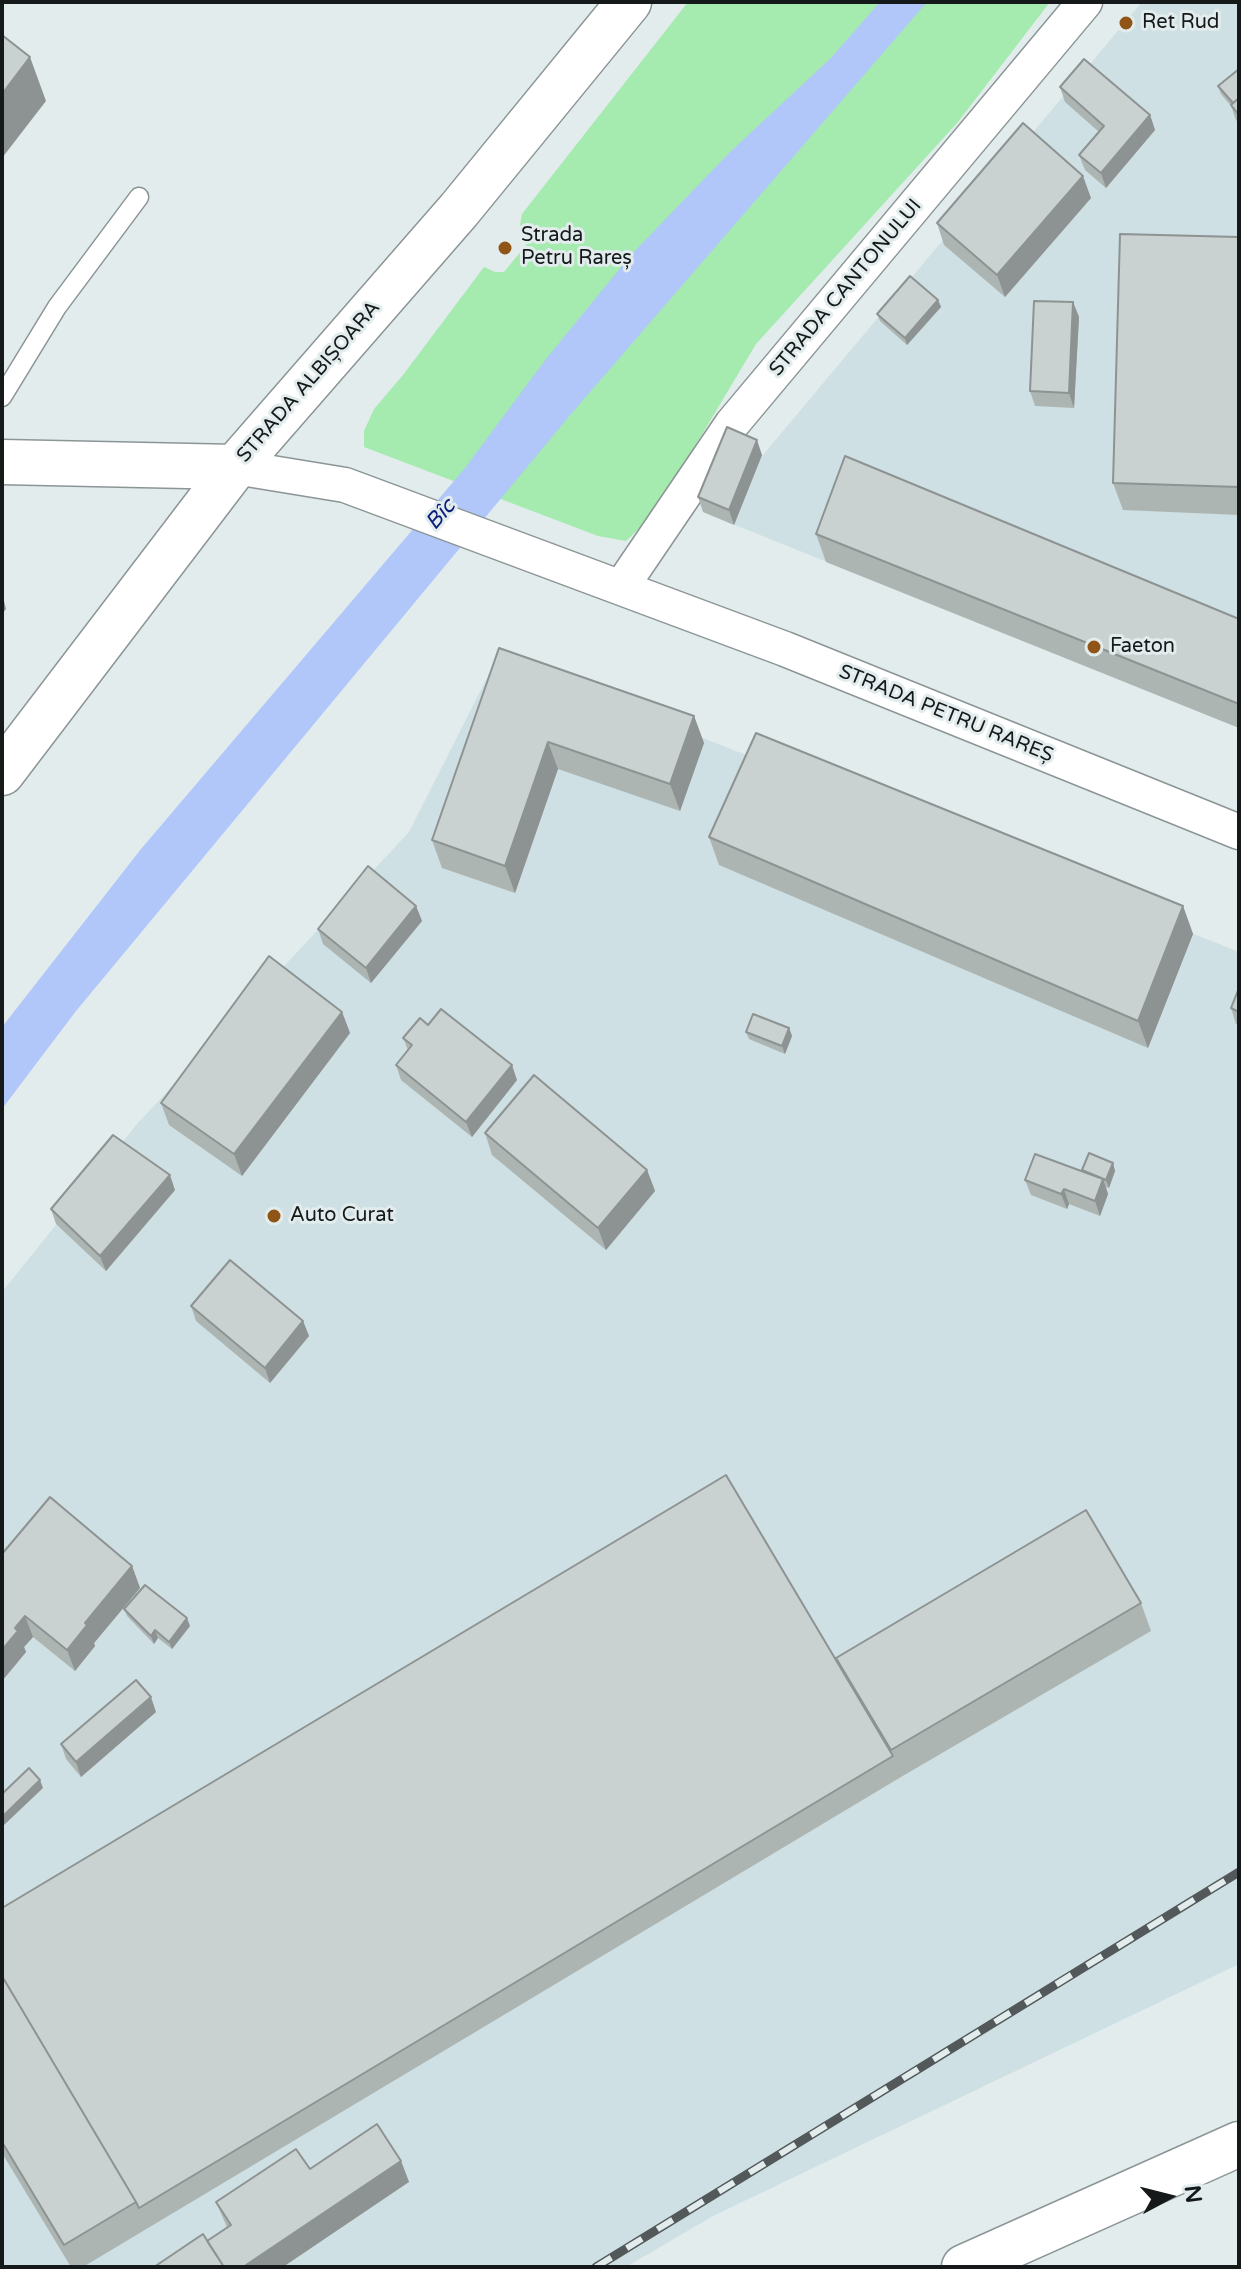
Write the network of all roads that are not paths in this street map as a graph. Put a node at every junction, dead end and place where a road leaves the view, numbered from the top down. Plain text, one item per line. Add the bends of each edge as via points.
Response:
1 (629, 2) edge
2 (1085, 2) edge
3 (139, 197) dead end
4 (2, 397) edge
5 (2, 462) edge
6 (235, 467) junction
7 (622, 586) junction
8 (2, 773) edge
9 (1239, 832) edge
10 (1239, 2144) edge
11 (964, 2267) edge

1 - 6 main road, STRADA ALBIȘOARA via 459,210
2 - 7 street, STRADA CANTONULUI via 732,424
3 - 4 lane via 57,307
5 - 6 main road, STRADA PETRU RAREȘ
6 - 7 street, STRADA PETRU RAREȘ via 345,485
6 - 8 main road, STRADA ALBIȘOARA
7 - 9 street, STRADA PETRU RAREȘ
10 - 11 main road

